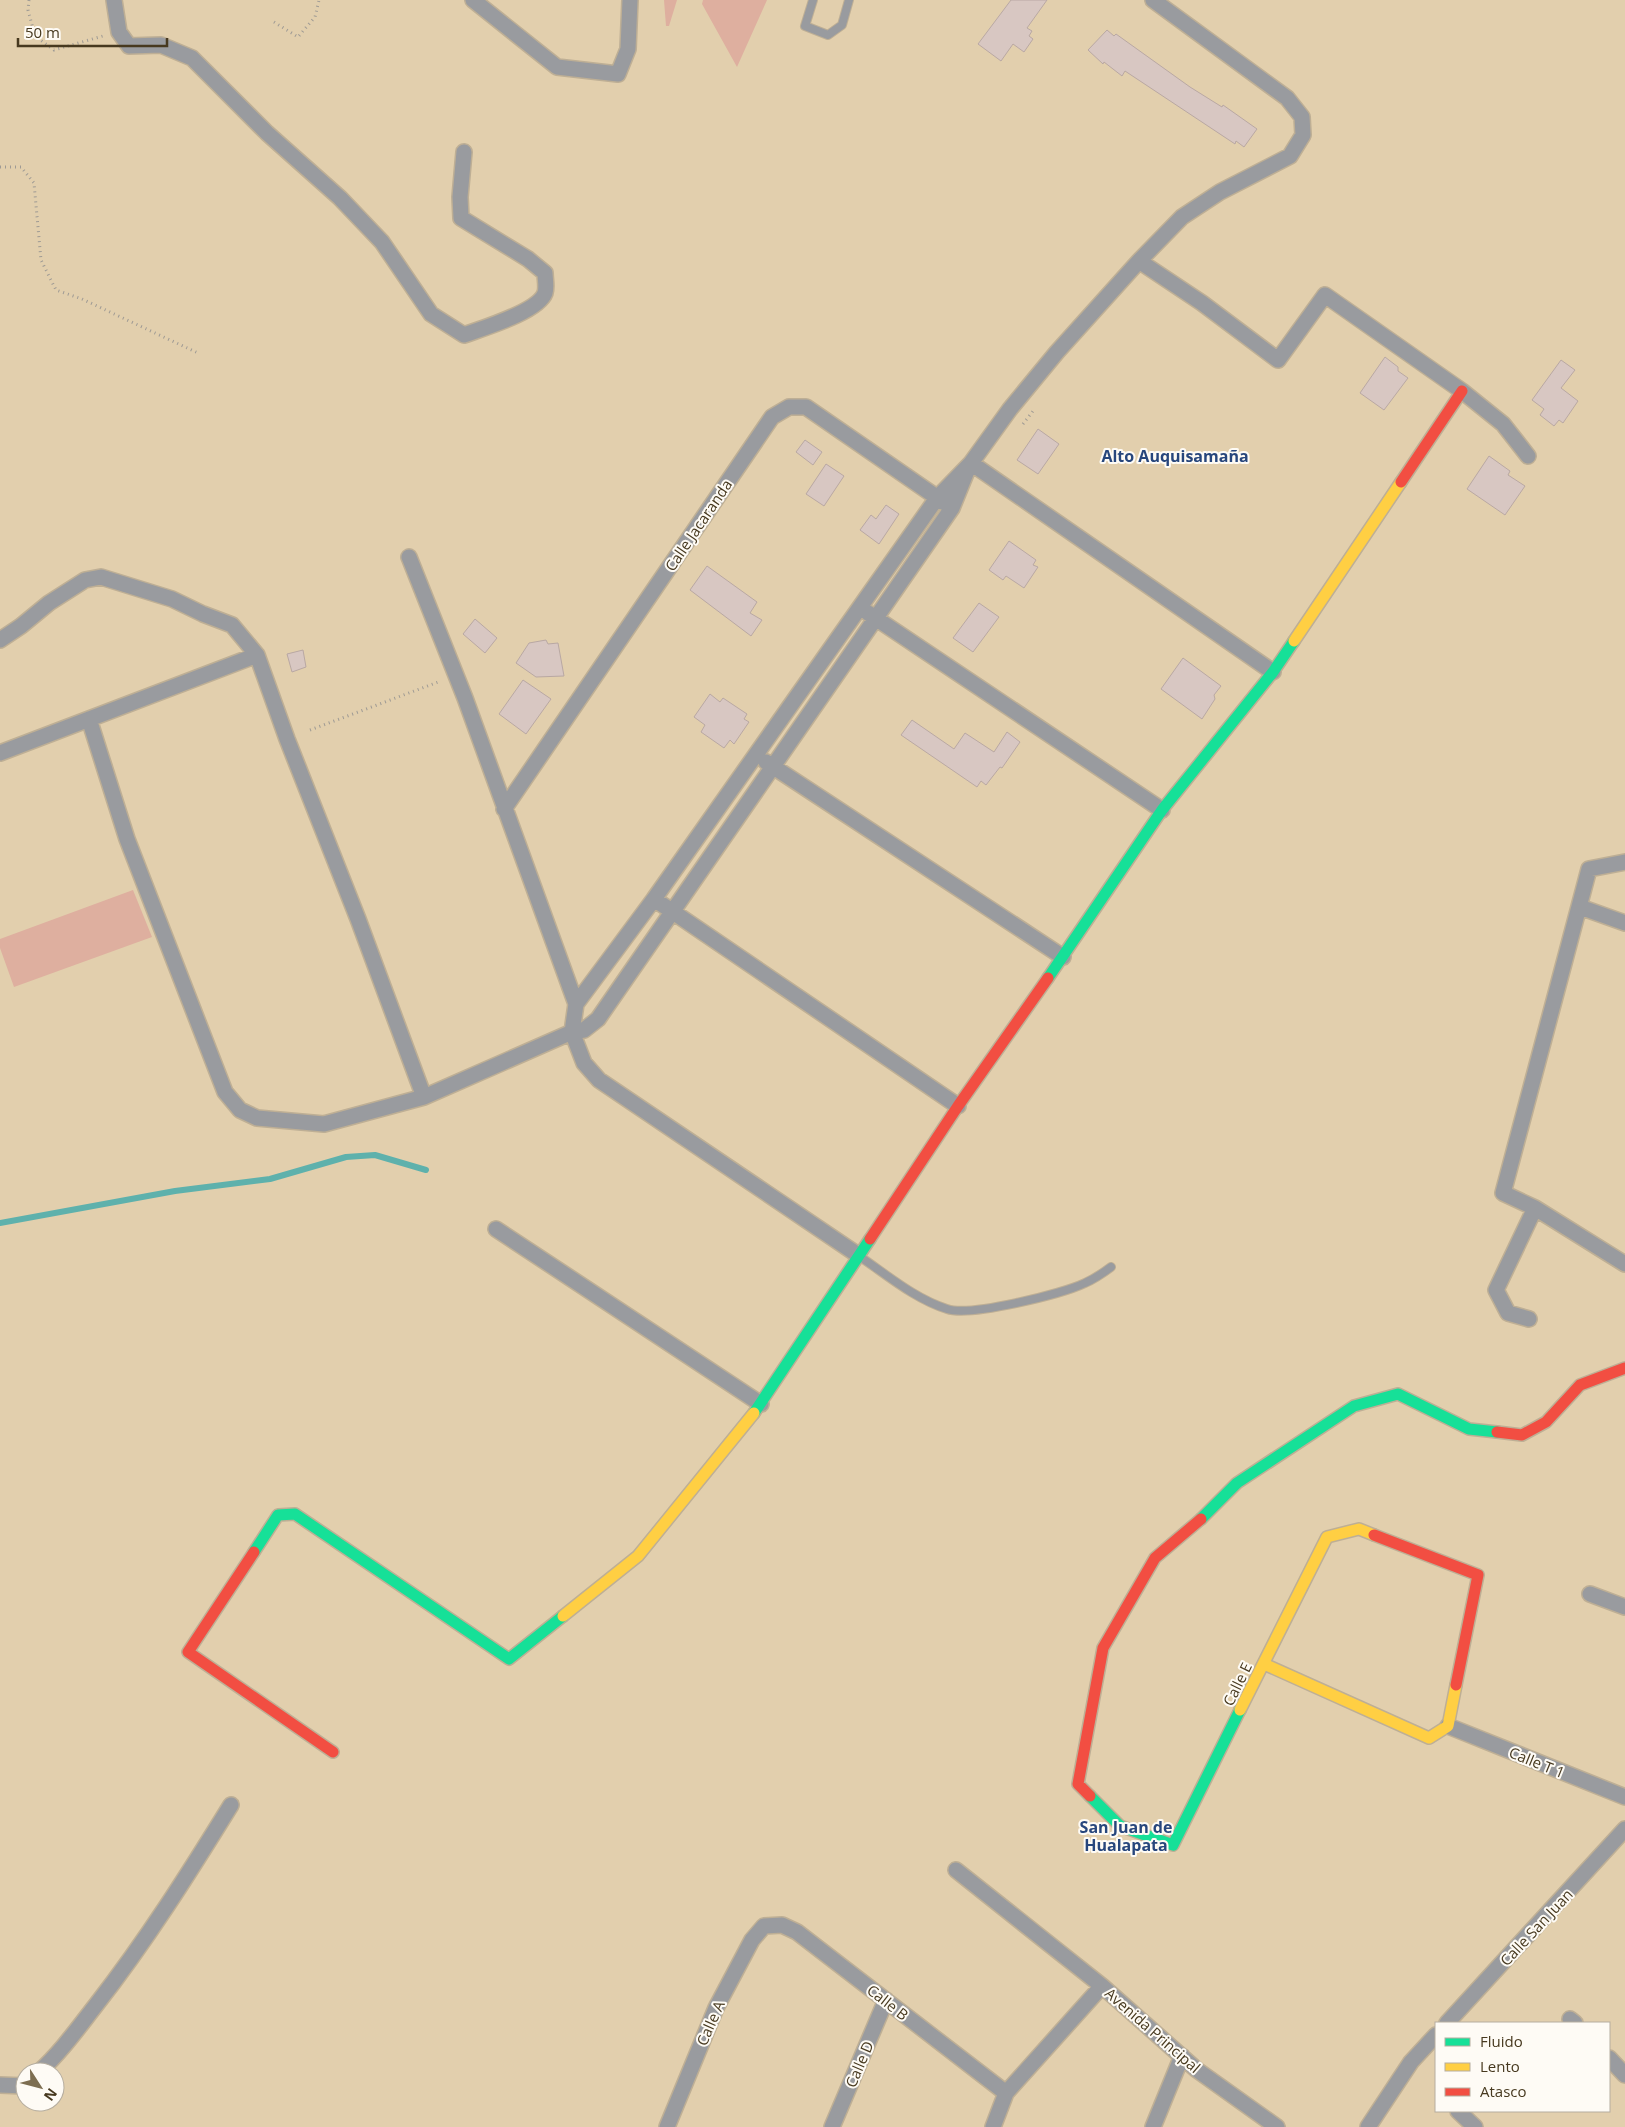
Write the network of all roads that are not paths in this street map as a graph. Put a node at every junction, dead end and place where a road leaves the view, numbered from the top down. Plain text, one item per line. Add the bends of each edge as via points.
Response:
1 (114, 0) edge
2 (473, 0) edge
3 (630, 0) edge
4 (813, 0) edge
5 (849, 0) edge
6 (1153, 0) edge
7 (464, 152) dead end
8 (1139, 261) junction
9 (1462, 391) junction
10 (1528, 456) dead end
11 (971, 463) junction
12 (937, 498) junction
13 (952, 508) junction
14 (409, 556) dead end
15 (859, 606) junction
16 (876, 618) junction
17 (0, 640) edge
18 (257, 655) junction
19 (1273, 672) junction
20 (89, 719) junction
21 (0, 753) edge
22 (755, 756) junction
23 (773, 766) junction
24 (504, 809) junction
25 (1162, 810) junction
26 (1625, 862) edge
27 (654, 899) junction
28 (1580, 907) junction
29 (673, 911) junction
30 (1625, 923) edge
31 (1063, 958) junction
32 (576, 1004) junction
33 (572, 1032) junction
34 (424, 1097) junction
35 (958, 1106) junction
36 (1535, 1208) junction
37 (496, 1229) dead end
38 (858, 1255) junction
39 (1625, 1264) edge
40 (1111, 1267) dead end
41 (1529, 1319) dead end
42 (1625, 1368) edge
43 (761, 1404) junction
44 (1590, 1594) dead end
45 (1625, 1607) edge
46 (1264, 1664) junction
47 (1448, 1726) junction
48 (333, 1752) dead end
49 (1625, 1797) edge
50 (231, 1805) dead end
51 (1625, 1829) edge
52 (956, 1870) dead end
53 (764, 1926) joint
54 (1102, 1986) junction
55 (886, 2000) junction
56 (1448, 2022) edge
57 (1435, 2036) edge
58 (1182, 2056) junction
59 (1610, 2059) edge
60 (51, 2062) edge
61 (1625, 2075) edge
62 (0, 2085) edge
63 (15, 2086) edge
64 (1006, 2093) junction
65 (1459, 2112) edge
66 (667, 2127) edge
67 (832, 2127) edge
68 (993, 2127) edge
69 (1153, 2127) edge
70 (1278, 2127) edge
71 (1368, 2127) edge
72 (1475, 2127) edge

1 - 7 street via 119,32 130,46 161,45 192,58 382,242 431,314 464,335 522,312 540,302 546,292 545,273 461,218
2 - 3 street via 557,67 618,74 628,49
4 - 5 lane via 805,26 828,36 842,25
6 - 8 street via 1287,98 1302,117 1303,135 1290,156 1220,192 1182,217
8 - 9 street via 1278,360 1325,295
8 - 11 street via 1057,352
9 - 10 street via 1503,424
9 - 19 street
11 - 12 street
11 - 13 street
11 - 19 street
12 - 13 street, Calle Jacaranda
12 - 15 street
12 - 24 street, Calle Jacaranda via 806,407 788,407 772,417
13 - 16 street
14 - 24 street
15 - 16 street
15 - 22 street
16 - 23 street
16 - 25 street
17 - 18 street via 49,602 85,580 101,577 172,599 232,625
18 - 20 street
18 - 34 street
19 - 25 street
20 - 21 street
20 - 34 street via 127,839 189,1001 225,1092 240,1110 257,1118 324,1124
22 - 23 street
22 - 27 street
23 - 29 street
23 - 31 street
24 - 32 street
25 - 31 street
26 - 28 street via 1589,869
27 - 29 street
27 - 32 street
28 - 30 street
28 - 36 street via 1503,1193
29 - 33 street via 598,1019 584,1030
29 - 35 street
31 - 35 street
32 - 33 street
33 - 34 street
33 - 38 street via 584,1062 599,1080
35 - 38 street
36 - 39 street
36 - 41 street via 1496,1290 1508,1313
37 - 43 street
38 - 40 lane via 913,1293 950,1310 984,1310 1039,1298 1084,1284
38 - 43 street
42 - 46 street, Calle E via 1580,1385 1546,1422 1522,1435 1469,1429 1398,1394 1354,1406 1237,1483 1156,1558 1103,1648 1078,1784 1120,1826 1174,1845
43 - 48 street via 638,1556 509,1659 295,1514 278,1515 188,1652
44 - 45 street
46 - 47 street via 1429,1738
46 - 47 street, Calle E via 1328,1537 1358,1529 1478,1575
47 - 49 street, Calle T 1
50 - 60 street via 177,1893 122,1971
51 - 56 street, Calle San Juan
52 - 54 street
53 - 55 street, Calle B via 782,1925 797,1932
53 - 66 street, Calle A via 752,1940 716,2008
54 - 58 street, Avenida Principal
54 - 64 street, Avenida Principal
55 - 64 street, Calle B
55 - 67 street, Calle D
57 - 71 street via 1411,2062
58 - 69 street
58 - 70 street, Avenida Principal
59 - 61 street
62 - 63 street
64 - 68 street, Avenida Principal
65 - 72 street

